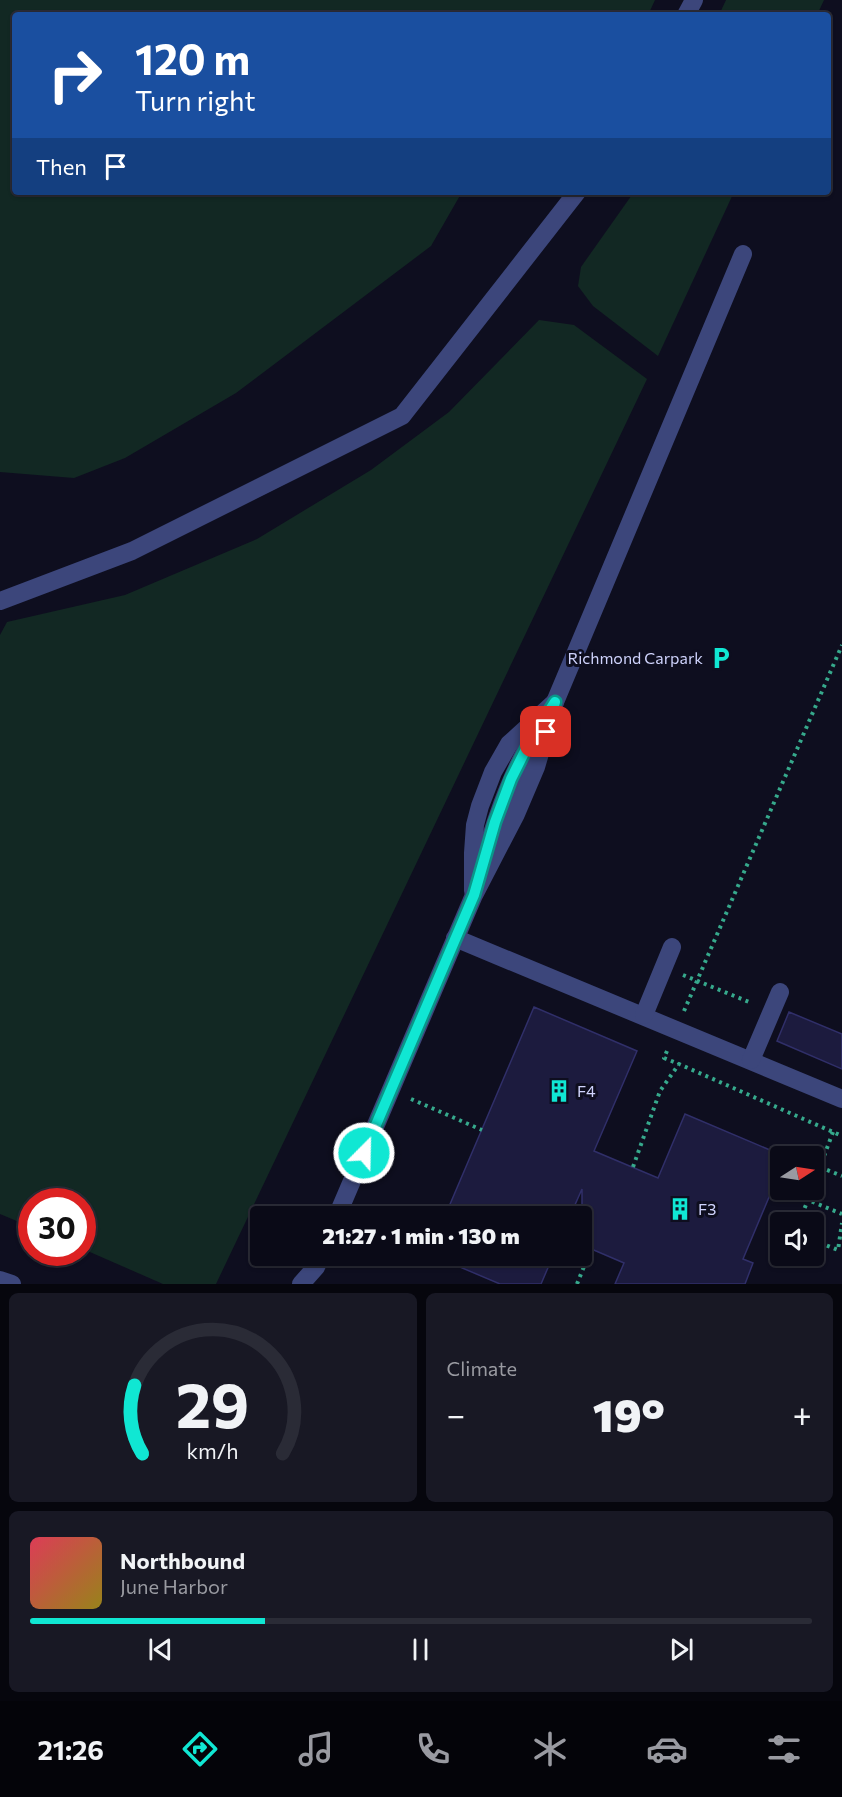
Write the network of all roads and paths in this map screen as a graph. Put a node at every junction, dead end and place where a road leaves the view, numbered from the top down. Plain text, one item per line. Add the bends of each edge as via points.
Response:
1 (575, 195) edge
2 (743, 254) dead end
3 (0, 601) edge
4 (842, 645) edge
5 (555, 702) junction
6 (474, 895) junction
7 (455, 938) junction
8 (672, 947) dead end
9 (664, 967) junction
10 (697, 981) junction
11 (780, 992) dead end
12 (749, 1002) dead end
13 (644, 1015) junction
14 (677, 1029) junction
15 (751, 1060) junction
16 (679, 1064) junction
17 (391, 1090) junction
18 (842, 1099) edge
19 (482, 1130) dead end
20 (833, 1132) junction
21 (842, 1136) edge
22 (824, 1156) edge
23 (633, 1167) dead end
24 (824, 1169) edge
25 (842, 1176) edge
26 (808, 1200) joint
27 (341, 1206) edge
28 (803, 1212) edge
29 (842, 1214) edge
30 (842, 1223) edge
31 (824, 1244) edge
32 (584, 1266) edge
33 (317, 1269) edge
34 (0, 1280) edge
35 (12, 1284) edge
36 (301, 1284) edge
37 (577, 1284) edge

1 - 3 street via 402,416 132,550
2 - 5 street
4 - 10 path
5 - 6 street via 536,767
5 - 6 street via 509,744 493,772 475,825
6 - 7 street
7 - 13 street
7 - 17 street
8 - 9 street
9 - 10 path
9 - 13 street
10 - 12 path
10 - 14 path
11 - 15 street
13 - 14 street
14 - 15 street
14 - 16 path via 664,1058
15 - 18 street
16 - 20 path
16 - 23 path via 660,1091
17 - 19 path
17 - 27 street
20 - 21 path
20 - 22 path
24 - 25 path
26 - 28 path
26 - 29 path
30 - 31 path via 838,1250
32 - 37 path
33 - 36 street
34 - 35 street

